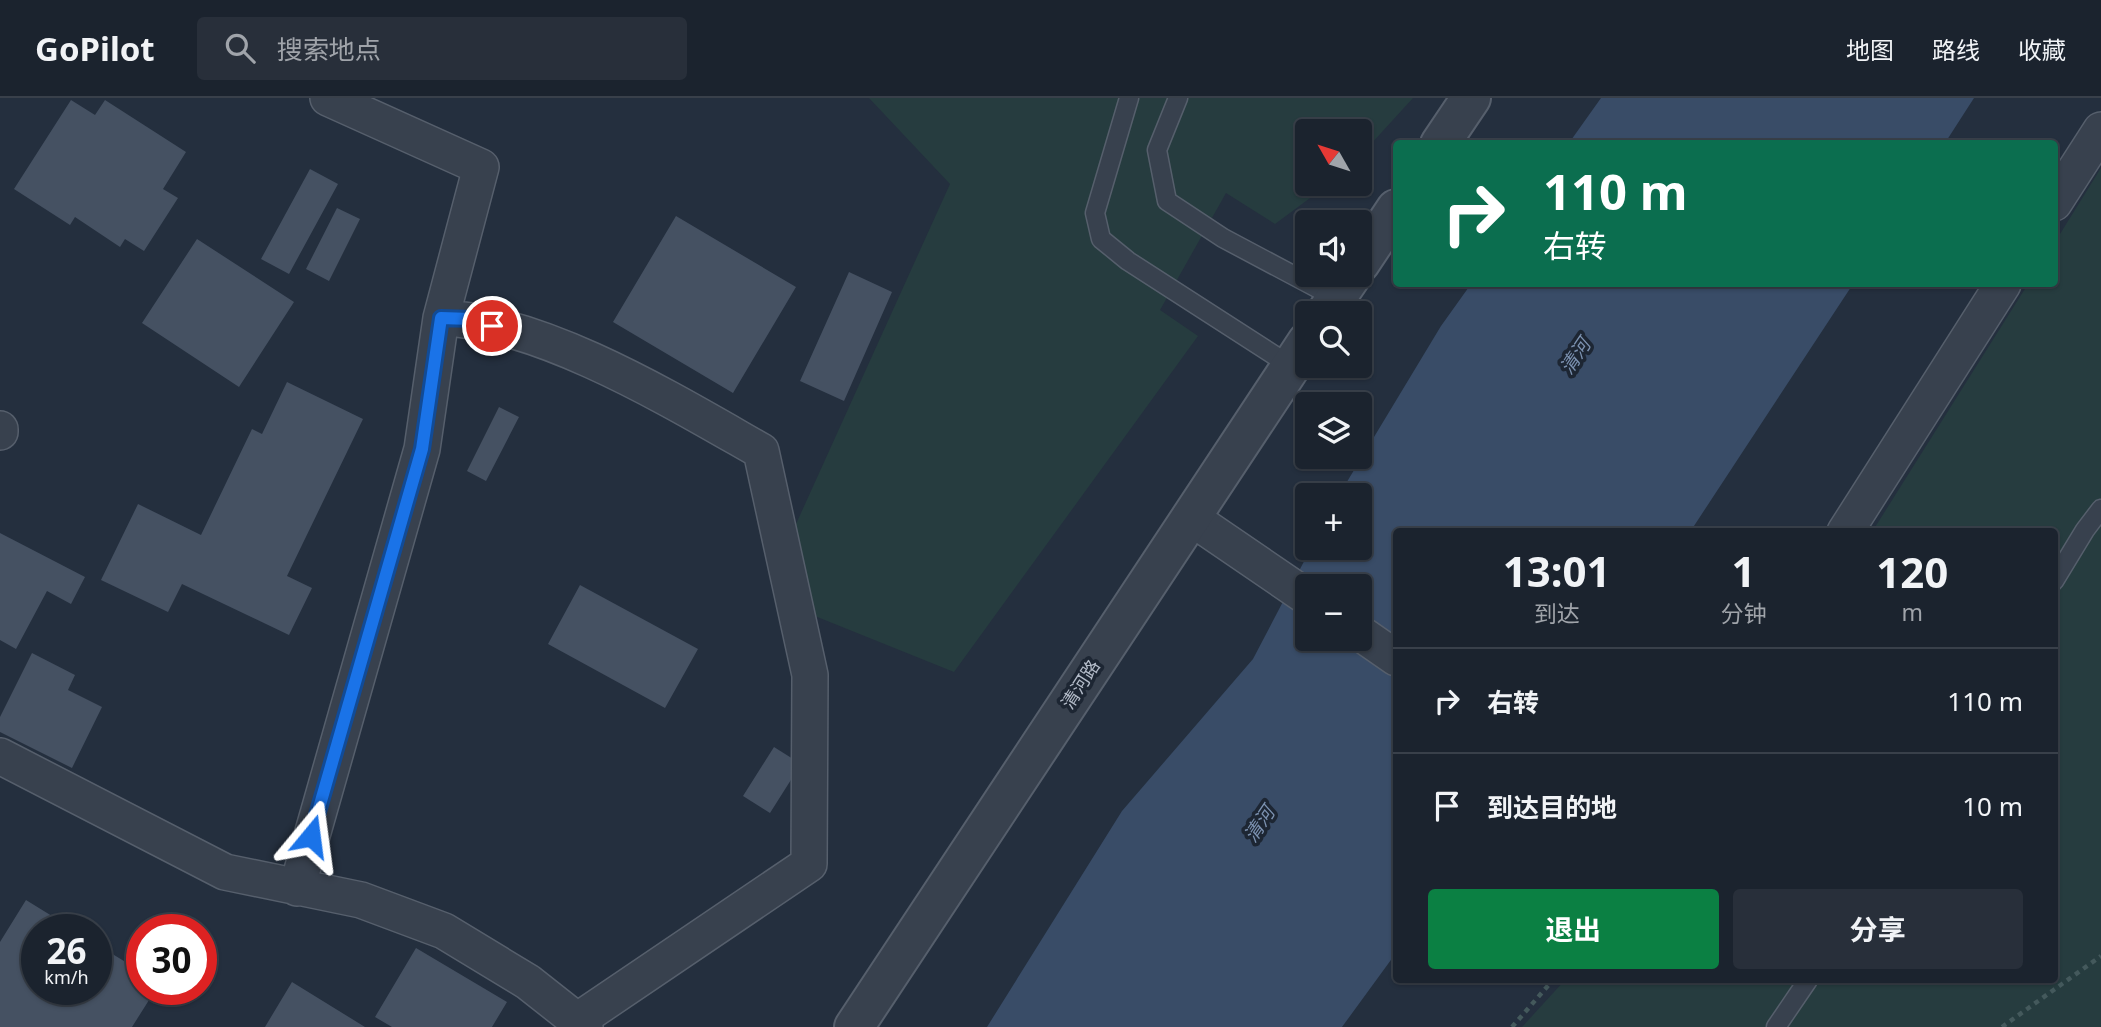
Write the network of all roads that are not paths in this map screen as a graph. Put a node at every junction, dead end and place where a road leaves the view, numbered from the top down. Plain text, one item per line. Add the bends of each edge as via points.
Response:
1 (327, 98) edge
2 (1129, 98) edge
3 (1178, 98) edge
4 (1471, 98) edge
5 (2101, 130) edge
6 (1443, 140) edge
7 (2058, 197) edge
8 (1393, 214) edge
9 (1372, 245) edge
10 (2001, 287) edge
11 (1338, 295) edge
12 (441, 318) junction
13 (1295, 352) edge
14 (1295, 360) edge
15 (2101, 509) edge
16 (1190, 517) junction
17 (1848, 528) edge
18 (2058, 574) edge
19 (1295, 589) edge
20 (1372, 641) edge
21 (1393, 656) edge
22 (0, 756) edge
23 (297, 888) junction
24 (1806, 983) edge
25 (581, 1024) edge
26 (854, 1027) edge
27 (1776, 1027) edge

1 - 12 street via 481,167
2 - 13 lane via 1095,213 1101,239 1128,261
3 - 11 lane via 1157,150 1167,201 1223,238
4 - 6 street
5 - 7 street
8 - 9 street
10 - 17 street
12 - 23 street via 422,449
12 - 25 street via 471,319 536,339 644,384 761,451 810,675 809,864
14 - 16 street, 清河路
15 - 18 lane
16 - 19 street
16 - 26 street, 清河路
20 - 21 street
22 - 23 street via 225,872
23 - 25 street via 361,900 444,931 528,982
24 - 27 lane

